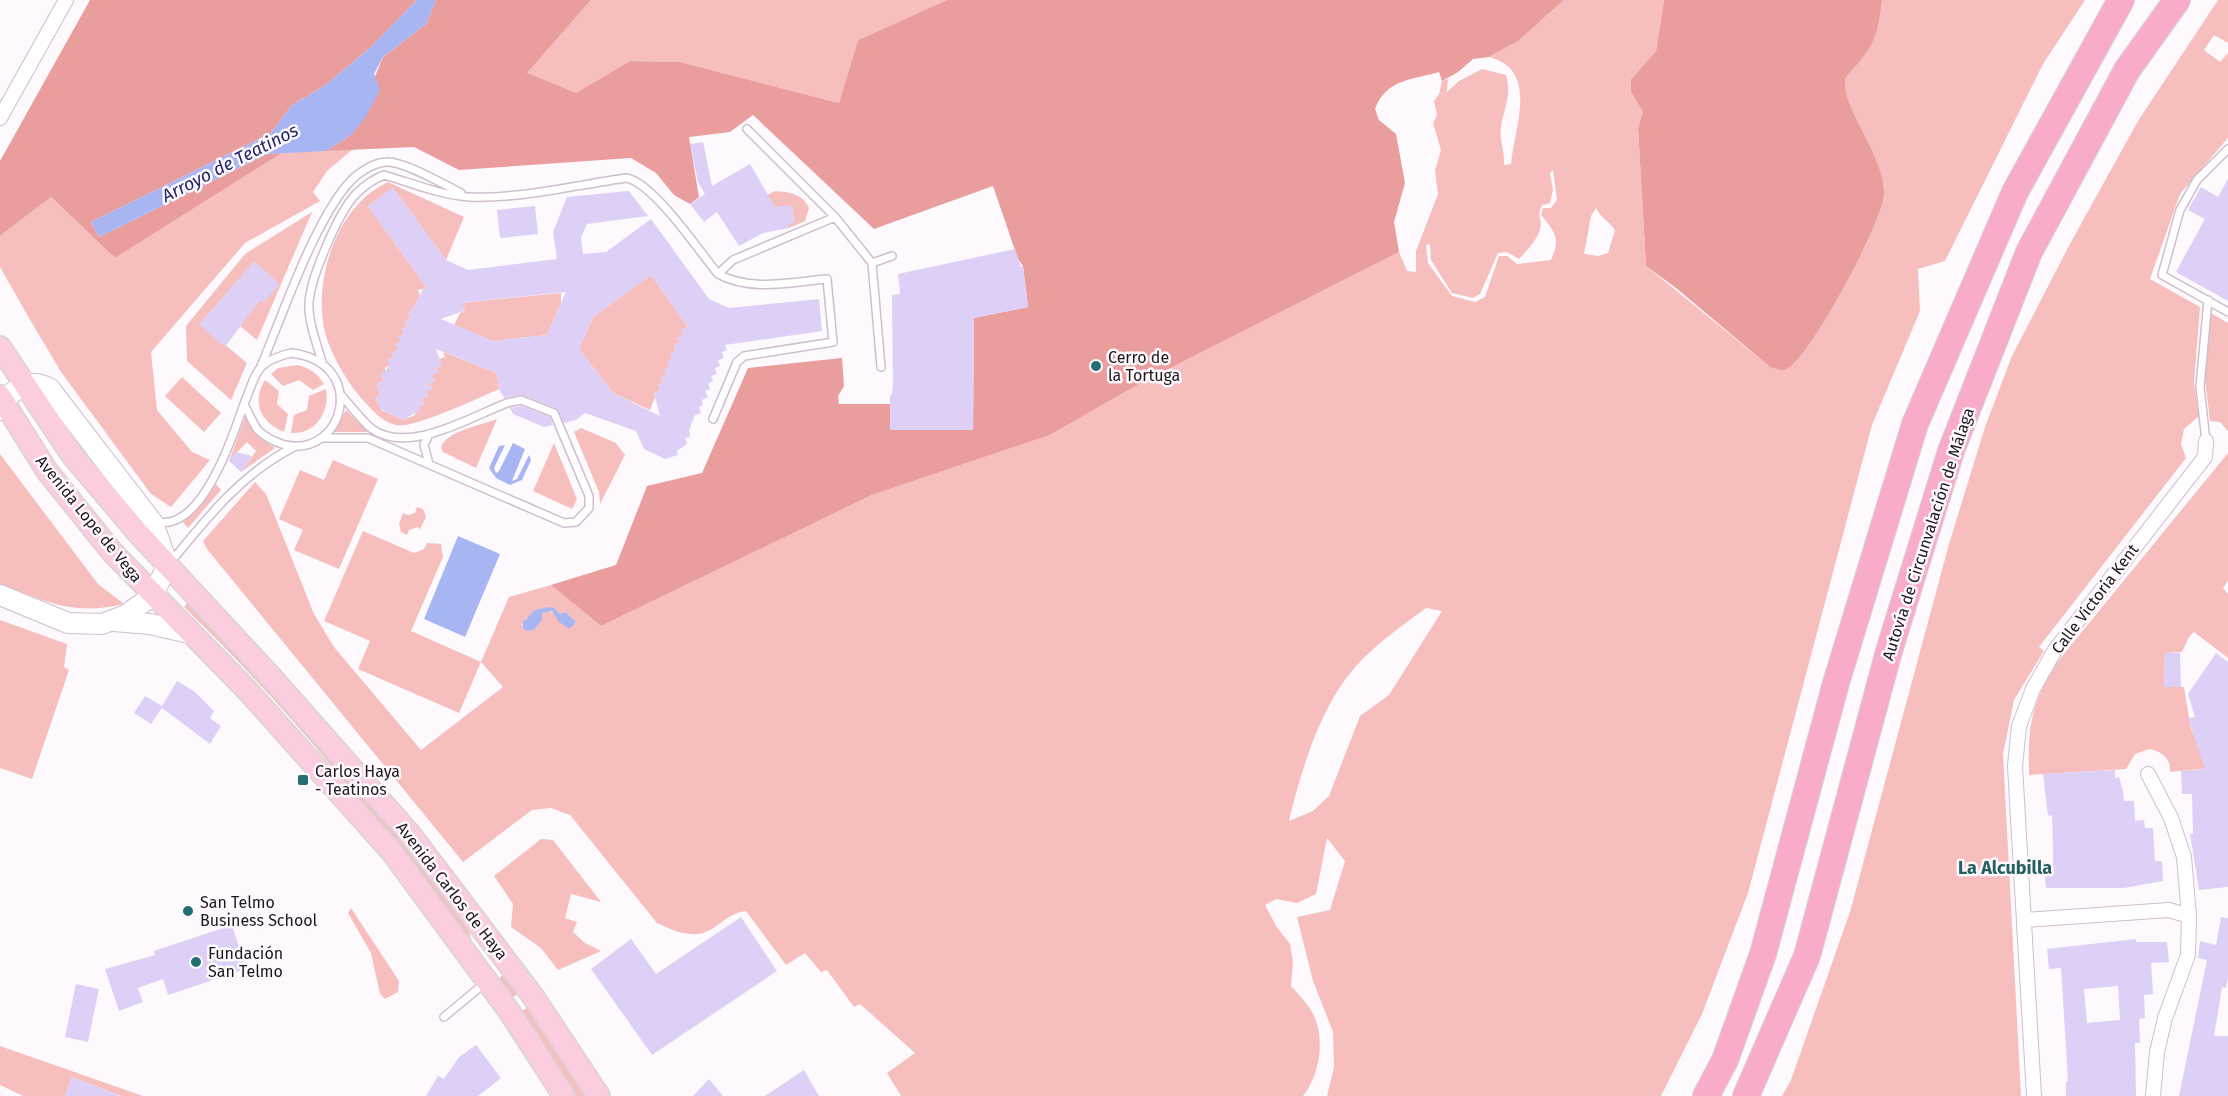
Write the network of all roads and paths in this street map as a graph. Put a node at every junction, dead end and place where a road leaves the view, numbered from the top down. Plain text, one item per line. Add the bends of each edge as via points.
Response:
1 (66, 0) edge
2 (2121, 0) edge
3 (2177, 0) edge
4 (0, 118) edge
5 (747, 129) dead end
6 (2228, 149) edge
7 (469, 196) junction
8 (835, 217) junction
9 (892, 256) dead end
10 (872, 263) junction
11 (718, 274) junction
12 (2208, 300) junction
13 (2228, 312) edge
14 (0, 347) edge
15 (322, 362) junction
16 (261, 366) junction
17 (881, 367) dead end
18 (24, 387) junction
19 (341, 395) junction
20 (1, 403) edge
21 (244, 404) junction
22 (713, 419) dead end
23 (429, 434) junction
24 (321, 438) junction
25 (2206, 441) joint
26 (294, 447) junction
27 (429, 464) junction
28 (153, 523) junction
29 (168, 566) junction
30 (0, 595) edge
31 (152, 596) junction
32 (111, 621) junction
33 (189, 633) junction
34 (2148, 774) dead end
35 (2189, 916) junction
36 (2024, 920) junction
37 (487, 981) junction
38 (444, 1017) dead end
39 (1739, 1018) junction
40 (564, 1096) edge
41 (599, 1096) edge
42 (1689, 1096) edge
43 (1706, 1096) edge
44 (1746, 1096) edge
45 (2034, 1096) edge
46 (2154, 1096) edge

1 - 4 street
2 - 39 highway via 2015,192 1915,424 1836,683 1763,954
3 - 44 highway, Autovía de Circunvalación de Málaga via 2127,70 2029,252 1951,451 1889,651 1807,956
5 - 8 lane
6 - 12 lane via 2197,180 2180,210 2162,275
7 - 11 lane via 626,178 637,180
7 - 15 lane via 430,190 384,175 356,194 321,258 309,302
7 - 16 lane via 387,161 368,167 334,205
8 - 10 lane
8 - 11 lane via 734,260
9 - 10 lane
10 - 17 lane
11 - 22 lane via 745,285 827,279 833,342 744,356 737,362
12 - 13 lane
12 - 25 lane via 2200,387
14 - 18 main road, Avenida Lope de Vega
15 - 16 lane via 291,353 274,357
15 - 19 lane via 331,371
16 - 21 lane via 251,380
18 - 20 main road via 13,390
18 - 28 main road via 43,385 50,389
18 - 29 main road, Avenida Lope de Vega via 72,455
19 - 23 lane via 373,429 396,439
19 - 24 lane via 336,419
20 - 31 main road, Avenida Lope de Vega via 46,471
21 - 26 lane via 258,430 274,442
21 - 28 lane via 212,481 184,516 172,522
23 - 27 lane via 424,445
23 - 27 lane via 521,400 554,413 589,496 589,508 576,522 564,522
24 - 26 lane
24 - 27 lane via 368,438
25 - 36 street, Calle Victoria Kent via 2205,457 2055,650 2033,689 2019,726 2015,766
26 - 29 lane via 257,469 226,498
28 - 29 main road
29 - 31 main road
29 - 41 main road, Avenida Carlos de Haya via 410,834 532,995
30 - 32 main road via 68,623
31 - 32 main road
31 - 33 main road, Avenida Lope de Vega
32 - 33 main road
33 - 37 main road, Avenida Carlos de Haya via 247,690 391,851
34 - 35 street via 2171,818 2184,857
35 - 36 street via 2169,910
35 - 46 street via 2188,955 2165,1018 2157,1052
36 - 45 street, Calle Victoria Kent
37 - 38 lane
37 - 40 main road, Avenida Carlos de Haya
39 - 42 highway via 1711,1054
39 - 43 highway via 1725,1060

